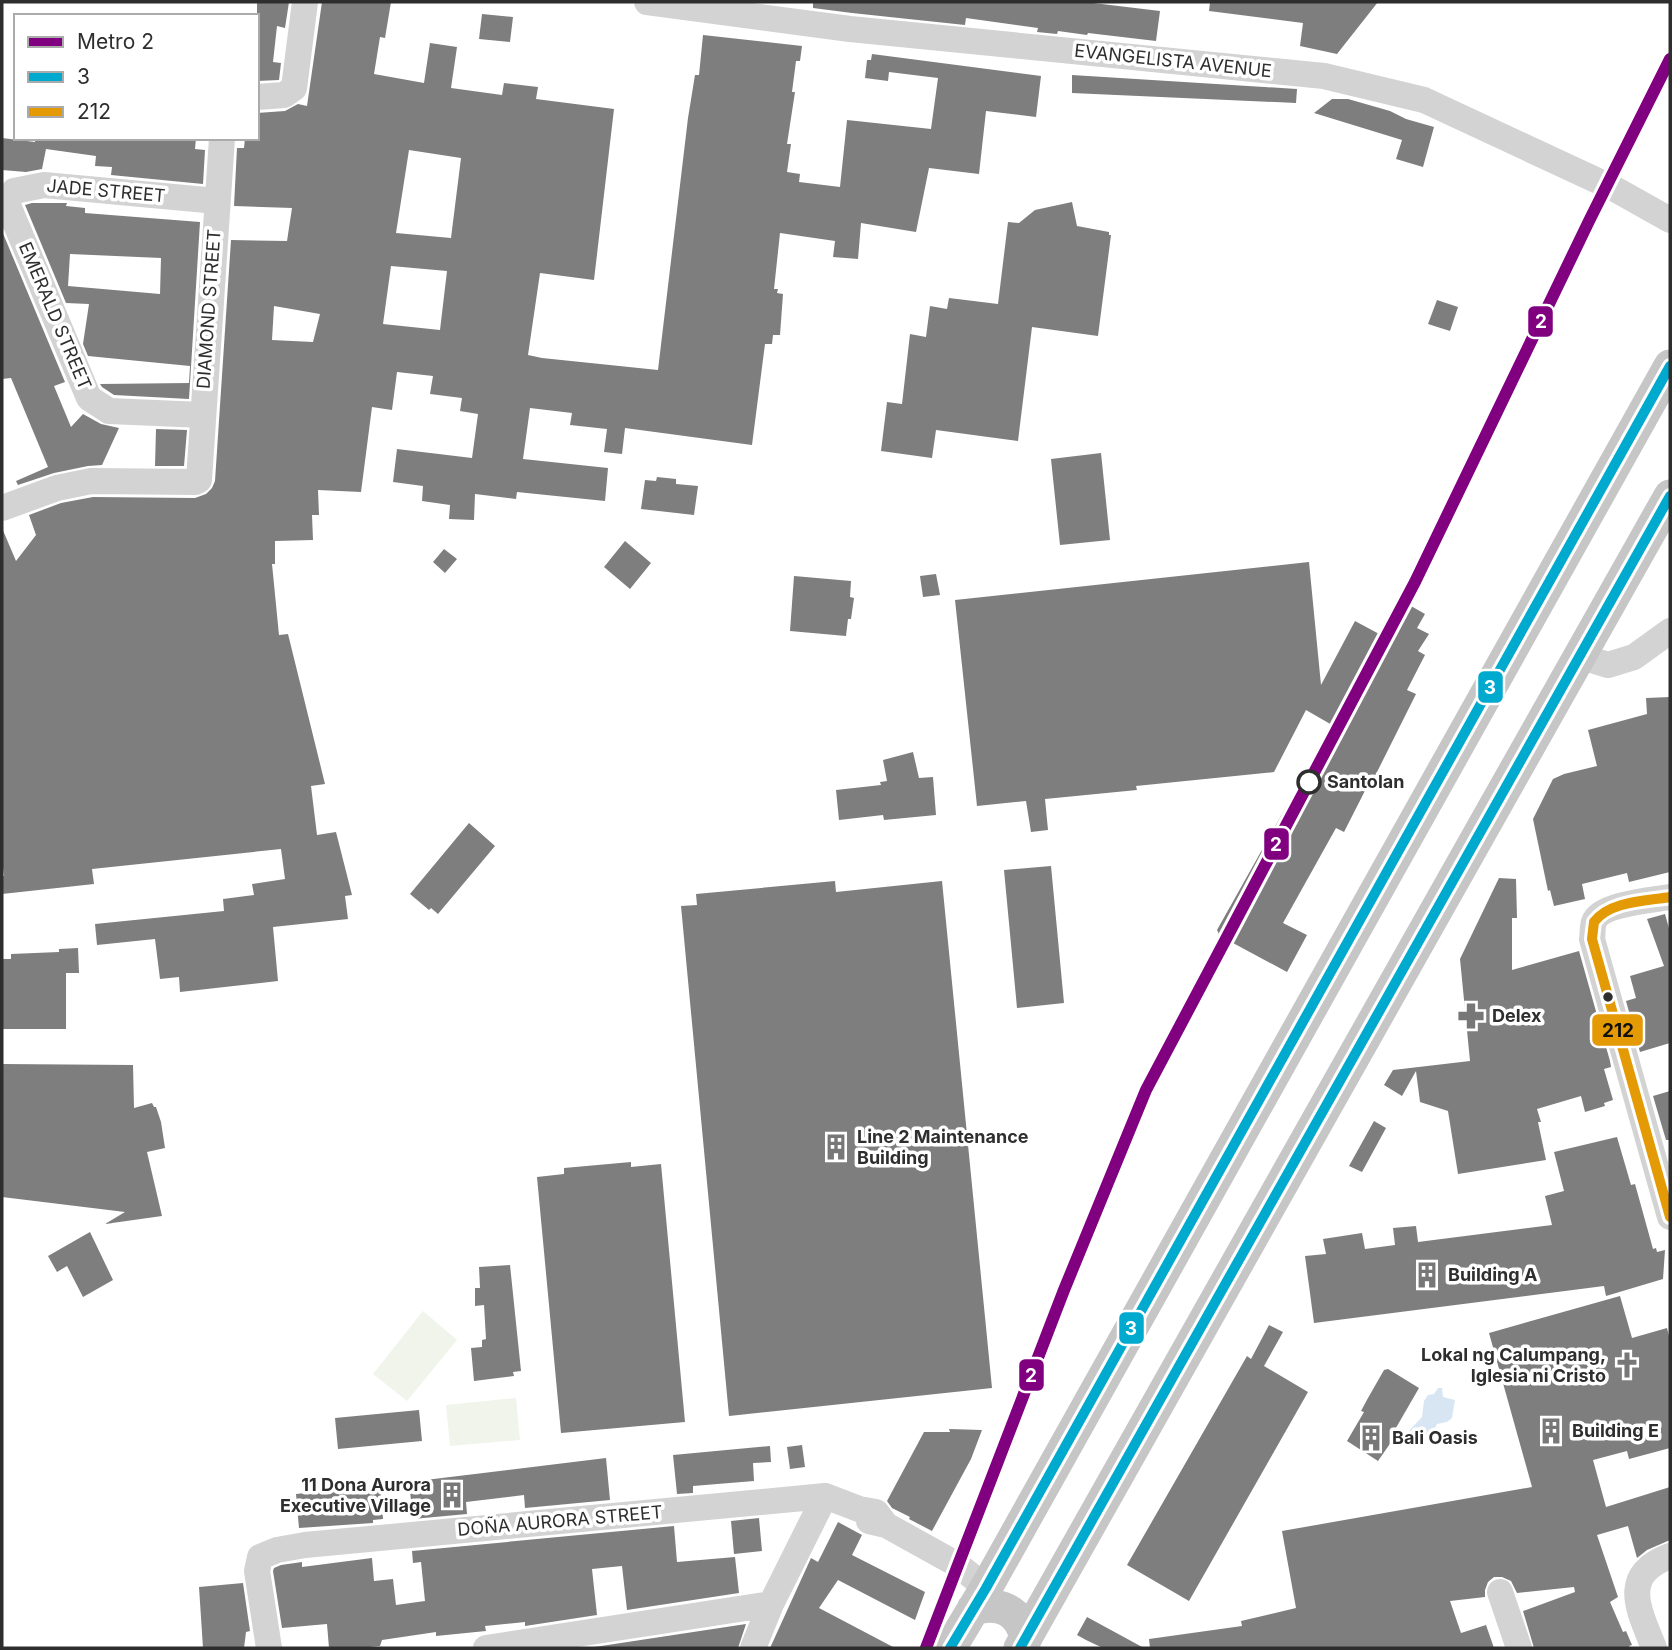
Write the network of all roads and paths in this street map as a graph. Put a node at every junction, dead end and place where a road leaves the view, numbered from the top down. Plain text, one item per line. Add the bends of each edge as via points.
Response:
1 (305, 2) edge
2 (647, 2) edge
3 (259, 97) edge
4 (222, 140) edge
5 (217, 201) junction
6 (4, 202) edge
7 (1670, 220) edge
8 (1670, 366) edge
9 (203, 415) junction
10 (1670, 495) edge
11 (2, 508) edge
12 (1670, 631) edge
13 (1579, 656) junction
14 (1670, 897) edge
15 (1670, 1217) edge
16 (825, 1496) junction
17 (1670, 1556) edge
18 (985, 1590) junction
19 (1500, 1592) dead end
20 (771, 1604) junction
21 (1045, 1606) junction
22 (1023, 1643) edge
23 (269, 1648) edge
24 (486, 1648) edge
25 (753, 1648) edge
26 (950, 1648) edge
27 (1519, 1648) edge
28 (1654, 1648) edge

1 - 3 street via 294,88 284,95
2 - 7 street, EVANGELISTA AVENUE via 849,29 1324,76 1424,100 1613,188
4 - 5 street, DIAMOND STREET
5 - 6 street, JADE STREET via 44,184 14,191
5 - 9 street, DIAMOND STREET
6 - 9 street, EMERALD STREET via 89,398 109,411
8 - 18 main road
9 - 11 street, DIAMOND STREET via 199,480 195,482 91,481
10 - 13 main road
12 - 13 street via 1634,657 1608,665
13 - 21 main road
14 - 15 street via 1601,913 1594,921 1592,939
16 - 18 street, DOÑA AURORA STREET via 876,1512 887,1525 958,1564
16 - 20 street
16 - 23 street, DOÑA AURORA STREET via 277,1550 260,1557 257,1571
17 - 28 street via 1656,1561 1637,1583 1637,1603
18 - 21 main road via 1001,1589 1013,1603 1028,1608
18 - 22 main road via 992,1605 1009,1610 1020,1621
18 - 26 main road
19 - 27 street
20 - 24 street
20 - 25 street
21 - 22 main road

